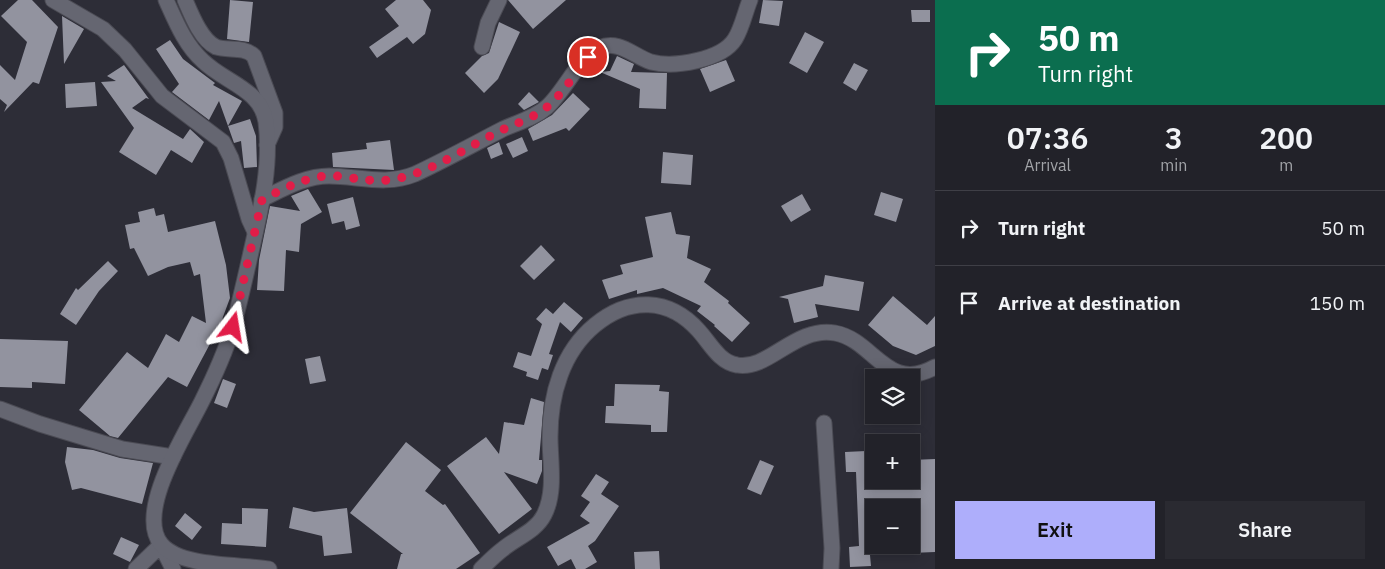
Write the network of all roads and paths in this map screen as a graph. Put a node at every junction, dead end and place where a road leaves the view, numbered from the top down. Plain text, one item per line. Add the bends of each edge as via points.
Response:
1 (53, 0) edge
2 (166, 0) edge
3 (185, 0) edge
4 (499, 0) edge
5 (750, 0) edge
6 (482, 47) dead end
7 (267, 145) junction
8 (262, 200) junction
9 (255, 232) junction
10 (935, 367) edge
11 (0, 409) edge
12 (824, 423) dead end
13 (173, 457) junction
14 (161, 545) junction
15 (136, 569) edge
16 (173, 569) edge
17 (269, 569) edge
18 (481, 569) edge
19 (831, 569) edge

1 - 9 street via 103,29 125,50 162,96 223,142
2 - 7 street via 182,35 202,61 253,96 258,103 265,120
3 - 7 street via 200,30 212,44 246,51 254,56 275,113 275,127
4 - 6 street via 488,23
5 - 8 street via 736,38 730,45 708,56 690,62 662,64 614,44 606,45 593,52 554,100 534,117 413,174 371,181 338,176 316,177
7 - 8 street
8 - 9 street
9 - 13 street via 233,327 221,360
10 - 18 street via 916,375 904,375 882,365 846,337 824,333 800,338 758,363 738,366 718,355 689,321 667,306 640,304 625,308 585,333 566,361 551,420 551,483 544,516
11 - 13 street via 122,449
12 - 19 street
13 - 14 street via 153,521
14 - 15 street
14 - 16 street
14 - 17 street via 184,557 210,564

